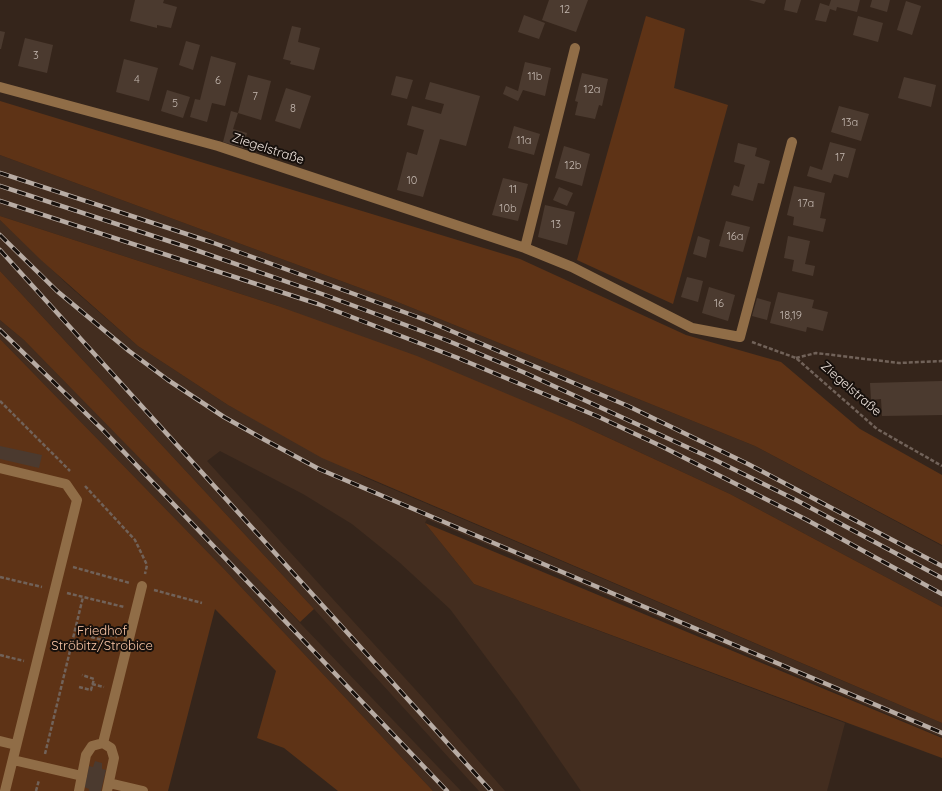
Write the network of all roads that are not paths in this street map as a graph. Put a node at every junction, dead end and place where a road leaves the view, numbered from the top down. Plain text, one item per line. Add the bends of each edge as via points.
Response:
1 (575, 48) dead end
2 (0, 87) edge
3 (792, 142) dead end
4 (526, 248) junction
5 (0, 468) edge
6 (142, 586) dead end
7 (0, 741) edge
8 (103, 743) junction
9 (16, 745) junction
10 (12, 760) junction
11 (82, 776) junction
12 (108, 787) edge
13 (5, 791) edge
14 (79, 791) edge
15 (143, 791) edge

1 - 4 street
2 - 4 street, Ziegelstraße via 218,146
3 - 4 street, Ziegelstraße via 740,337 692,328 572,267
5 - 9 street via 66,484 77,500
6 - 8 street
7 - 9 street
8 - 11 street via 92,746 86,755
8 - 12 street via 111,748 114,758
9 - 10 street
10 - 11 street
10 - 13 street
11 - 14 street
12 - 15 street

